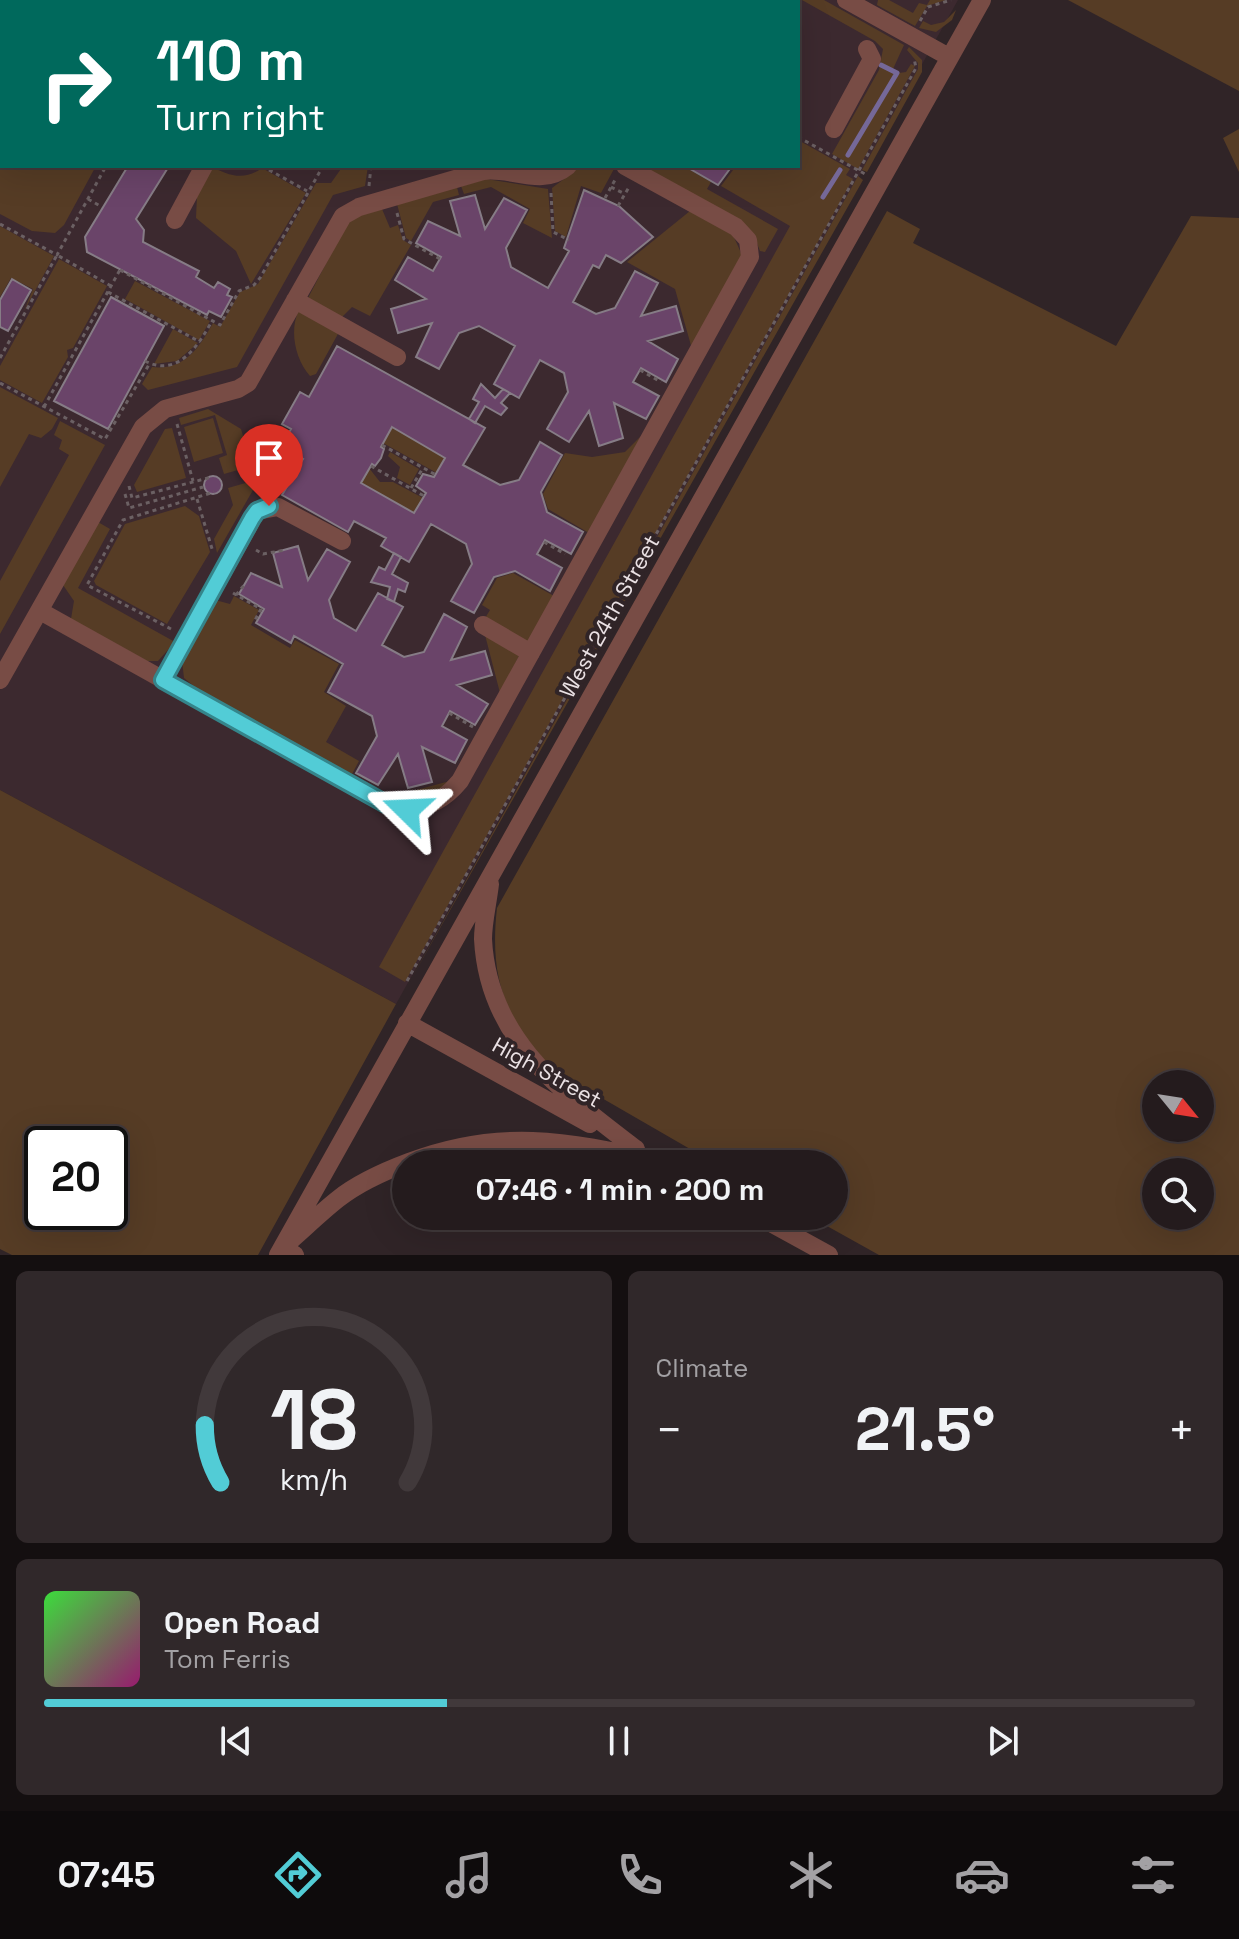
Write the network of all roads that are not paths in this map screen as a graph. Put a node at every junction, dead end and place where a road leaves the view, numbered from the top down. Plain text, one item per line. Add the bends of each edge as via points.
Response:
1 (846, 0) edge
2 (982, 0) edge
3 (867, 49) dead end
4 (949, 57) junction
5 (834, 129) dead end
6 (203, 168) edge
7 (564, 168) edge
8 (621, 172) edge
9 (175, 220) dead end
10 (295, 300) junction
11 (397, 357) dead end
12 (342, 541) dead end
13 (40, 611) junction
14 (483, 625) dead end
15 (531, 653) junction
16 (0, 680) edge
17 (163, 680) junction
18 (491, 875) junction
19 (407, 1023) junction
20 (636, 1149) joint
21 (444, 1150) edge
22 (609, 1150) edge
23 (392, 1169) edge
24 (783, 1230) edge
25 (285, 1253) edge
26 (829, 1255) edge

1 - 4 street
2 - 4 street, West 24th Street
3 - 5 street via 872,59
4 - 18 street, West 24th Street
6 - 9 street
7 - 10 street via 549,176 493,169 359,207 343,216
8 - 15 street via 736,227 750,248 746,266
10 - 11 street
10 - 13 street via 248,383 156,413 143,427 124,477
12 - 17 street via 287,510 269,506 257,511
13 - 16 street
13 - 17 street
14 - 15 street
15 - 17 street via 451,791 430,805 407,810 386,804
18 - 19 street, West 24th Street
18 - 20 street via 483,938 495,1005 527,1056
19 - 20 street, High Street
19 - 25 street, West 24th Street
21 - 22 street via 534,1140
23 - 25 street via 340,1197
24 - 26 street

